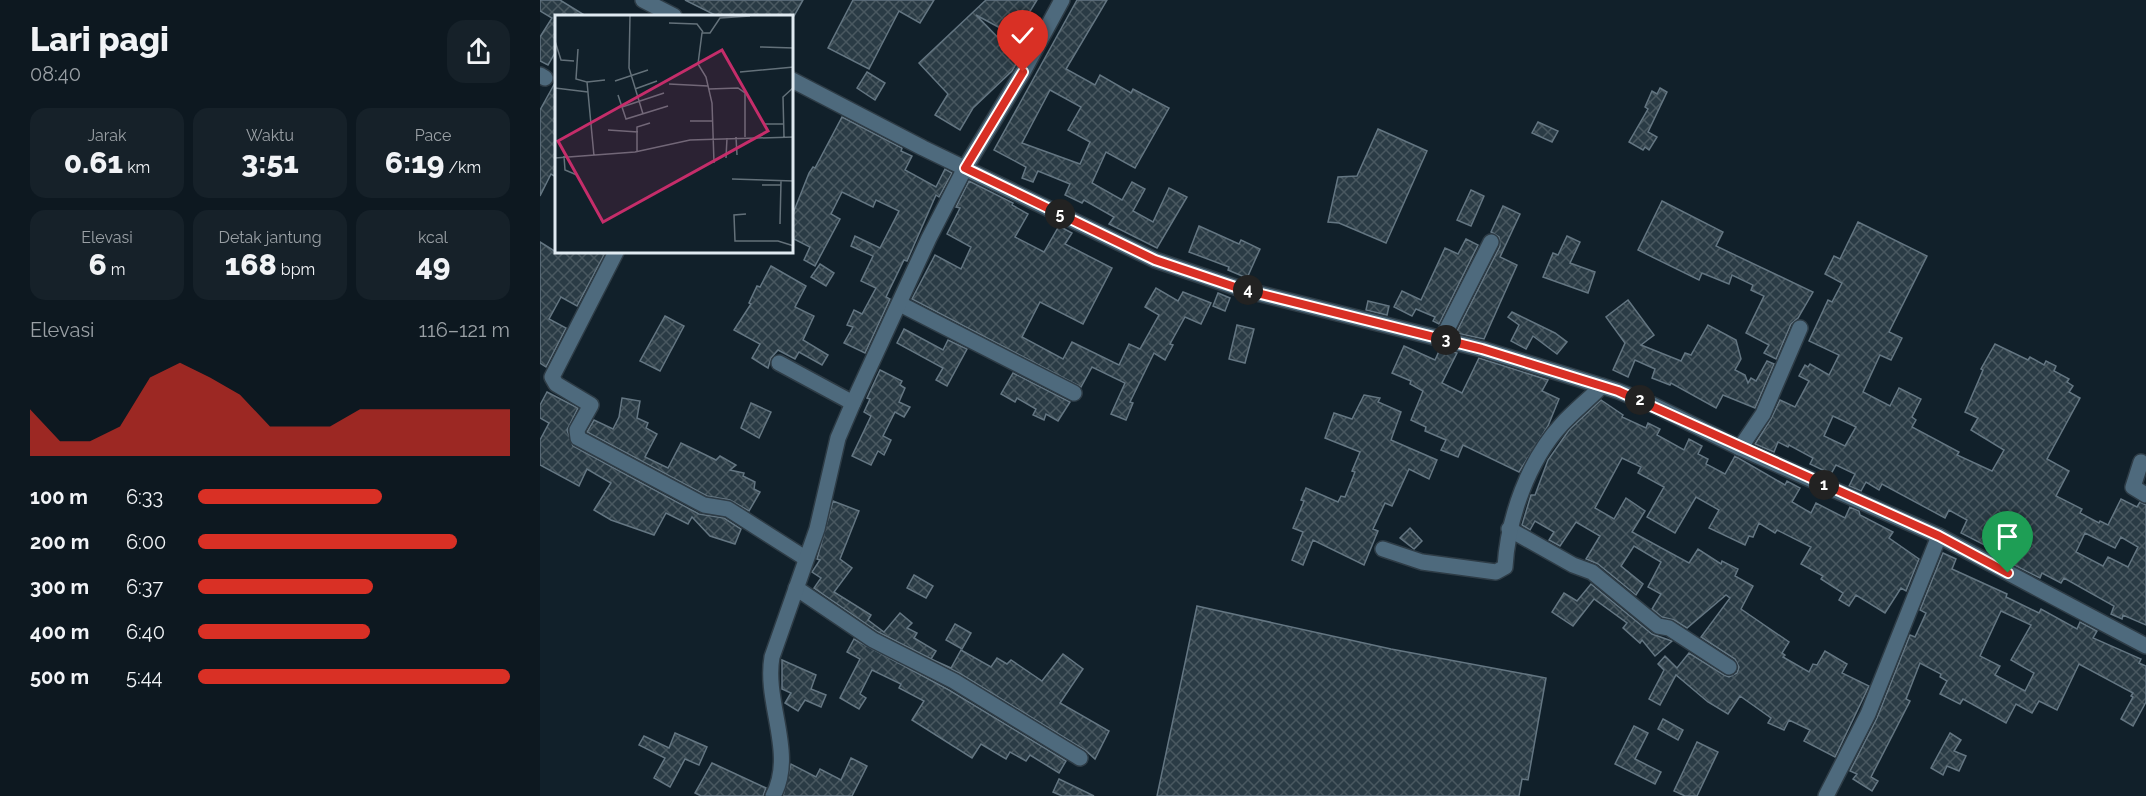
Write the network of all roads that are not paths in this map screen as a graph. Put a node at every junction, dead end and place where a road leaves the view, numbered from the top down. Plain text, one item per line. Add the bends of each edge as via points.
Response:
1 (644, 0) edge
2 (1062, 0) edge
3 (672, 15) edge
4 (794, 81) edge
5 (965, 168) junction
6 (1491, 242) dead end
7 (615, 254) edge
8 (900, 304) junction
9 (1800, 328) dead end
10 (1442, 339) junction
11 (778, 363) dead end
12 (1602, 386) junction
13 (1074, 393) dead end
14 (853, 403) junction
15 (1740, 448) junction
16 (2141, 462) dead end
17 (2146, 495) edge
18 (1509, 529) junction
19 (1939, 536) junction
20 (1383, 549) dead end
21 (805, 558) junction
22 (796, 588) junction
23 (2146, 646) edge
24 (1729, 667) dead end
25 (1080, 758) dead end
26 (773, 796) edge
27 (1826, 796) edge

1 - 3 street
2 - 5 street
4 - 5 street
5 - 8 street
5 - 10 street via 1155,260 1241,289
6 - 10 street
7 - 21 street via 552,377 556,384 591,405 577,430 578,438 704,505 729,509
8 - 13 street
8 - 14 street
9 - 15 street via 1763,414
10 - 12 street
11 - 14 street
12 - 15 street via 1653,405
12 - 18 street via 1549,440 1534,465
14 - 21 street via 838,438 824,507
15 - 19 street
16 - 17 street via 2133,486
18 - 20 street via 1505,567 1496,572 1422,562
18 - 24 street via 1566,562 1592,572 1658,626 1669,628
19 - 23 street
19 - 27 street via 1868,714
21 - 22 street
22 - 25 street via 873,639 954,681
22 - 26 street via 769,674 782,763

